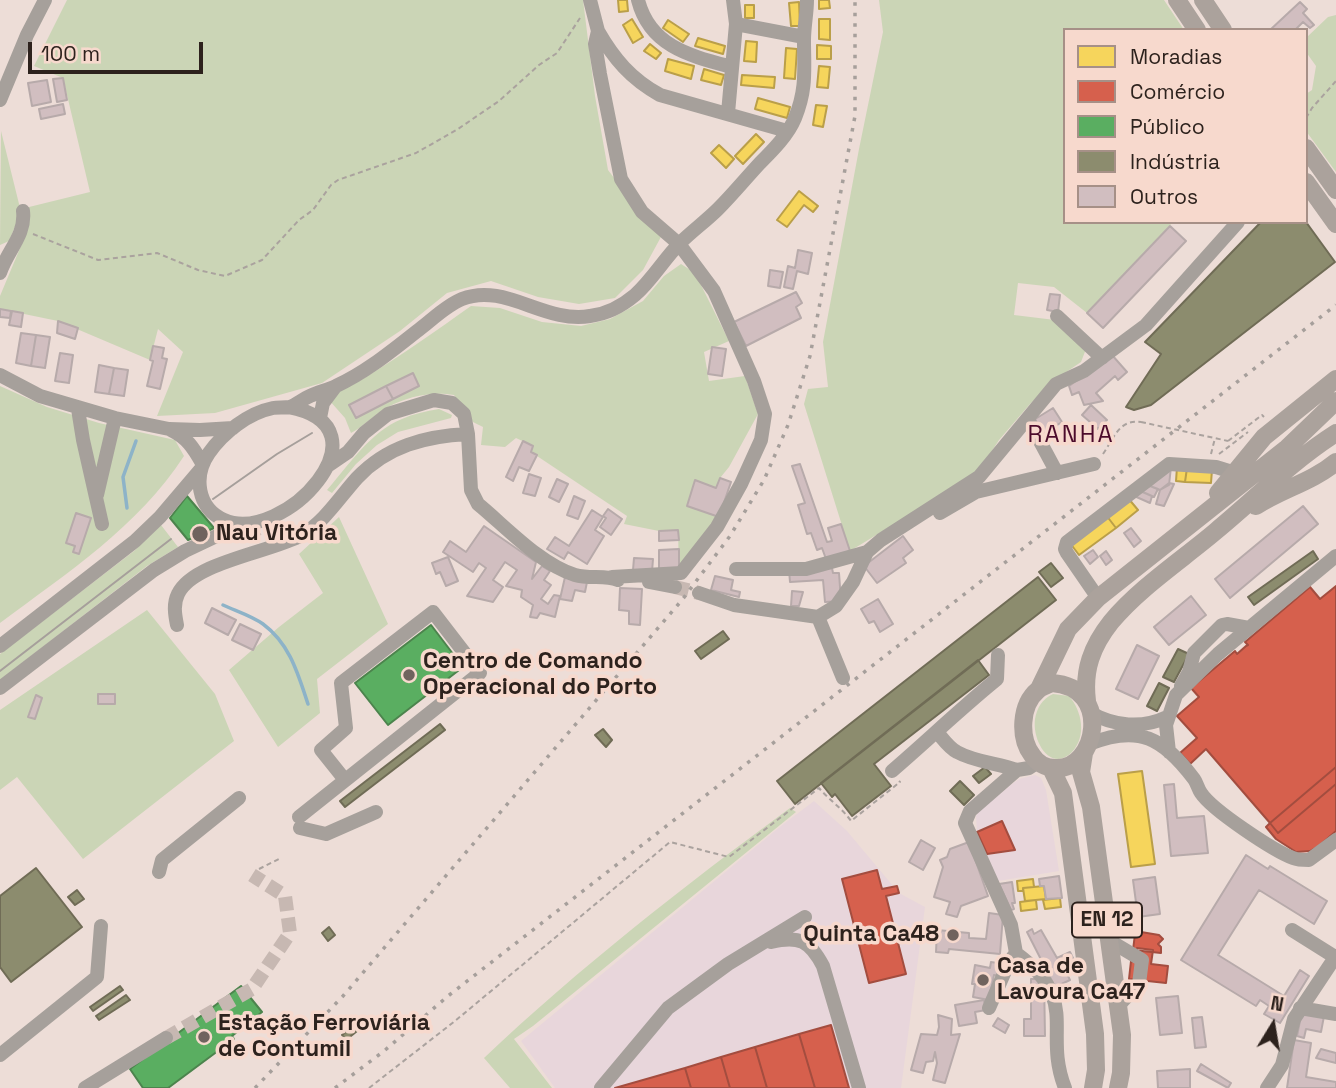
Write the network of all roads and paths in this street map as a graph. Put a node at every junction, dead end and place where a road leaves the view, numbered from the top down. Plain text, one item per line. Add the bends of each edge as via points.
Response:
1 (45, 0) edge
2 (638, 0) edge
3 (733, 0) edge
4 (807, 0) edge
5 (1177, 0) edge
6 (1203, 0) edge
7 (590, 1) edge
8 (736, 24) junction
9 (1196, 28) edge
10 (1222, 28) edge
11 (598, 31) junction
12 (804, 37) junction
13 (732, 67) junction
14 (1336, 81) edge
15 (0, 100) edge
16 (728, 113) junction
17 (1308, 116) edge
18 (787, 131) junction
19 (1308, 151) edge
20 (1308, 185) edge
21 (1336, 190) edge
22 (23, 211) dead end
23 (1236, 224) edge
24 (1336, 224) edge
25 (22, 229) junction
26 (679, 244) junction
27 (0, 273) edge
28 (1057, 316) dead end
29 (1102, 358) junction
30 (0, 375) edge
31 (1336, 379) edge
32 (335, 387) junction
33 (1336, 401) edge
34 (289, 407) junction
35 (78, 409) junction
36 (115, 418) junction
37 (320, 418) junction
38 (1028, 419) junction
39 (233, 428) junction
40 (169, 429) junction
41 (329, 432) junction
42 (363, 433) junction
43 (1336, 433) edge
44 (468, 434) junction
45 (1215, 438) junction
46 (1211, 453) dead end
47 (1212, 459) dead end
48 (1336, 462) edge
49 (1094, 464) joint
50 (329, 465) junction
51 (201, 467) junction
52 (1057, 473) junction
53 (1232, 477) junction
54 (96, 499) junction
55 (102, 524) dead end
56 (242, 524) junction
57 (1220, 528) junction
58 (1185, 530) junction
59 (881, 540) junction
60 (867, 552) junction
61 (1336, 556) edge
62 (736, 569) dead end
63 (612, 578) junction
64 (675, 587) tunnel mouth
65 (699, 593) tunnel mouth
66 (1098, 598) junction
67 (818, 618) junction
68 (177, 625) dead end
69 (0, 646) edge
70 (998, 655) dead end
71 (844, 678) dead end
72 (0, 688) edge
73 (1039, 689) junction
74 (1089, 707) junction
75 (1167, 717) junction
76 (937, 732) junction
77 (1025, 740) junction
78 (1086, 748) junction
79 (1169, 752) junction
80 (1044, 765) junction
81 (1017, 770) junction
82 (892, 771) joint
83 (345, 780) junction
84 (239, 798) dead end
85 (376, 812) dead end
86 (1336, 841) edge
87 (279, 859) dead end
88 (259, 869) dead end
89 (159, 872) dead end
90 (805, 917) dead end
91 (101, 926) dead end
92 (1292, 930) dead end
93 (1110, 941) junction
94 (760, 944) junction
95 (1016, 953) junction
96 (1335, 957) edge
97 (1118, 1006) junction
98 (989, 1008) dead end
99 (1300, 1008) junction
100 (1336, 1014) edge
101 (166, 1038) tunnel mouth
102 (0, 1055) edge
103 (85, 1088) edge
104 (369, 1088) edge
105 (601, 1088) edge
106 (859, 1088) edge
107 (1065, 1088) edge
108 (1093, 1088) edge
109 (1118, 1088) edge
110 (1267, 1088) edge

1 - 15 street
2 - 13 street via 647,23 667,44
3 - 8 street
4 - 12 street
5 - 9 main road
6 - 10 main road
7 - 11 street
7 - 25 path via 557,53 499,101 416,153 338,180 261,260 225,276 157,253 98,260
8 - 12 street
8 - 13 street
11 - 16 street via 611,53 642,85 660,95
11 - 26 street via 595,44 621,179 642,212
12 - 18 street via 805,82
13 - 16 street
14 - 17 path
16 - 18 street
18 - 26 street via 717,210
19 - 21 main road
20 - 24 main road
22 - 25 street
23 - 29 street via 1146,325
25 - 27 street
26 - 32 street via 636,294 606,313 571,317 492,295 463,299
26 - 63 street via 713,291 754,381 765,414 761,440 717,527 684,569
28 - 29 street
29 - 38 street via 1056,384
30 - 35 street
31 - 53 main road via 1264,437
32 - 34 street
32 - 37 street via 323,403
33 - 58 main road via 1287,448
34 - 37 street
34 - 39 street via 265,411
35 - 36 street
35 - 54 street
36 - 40 street
36 - 54 street
37 - 41 street
38 - 52 street
38 - 59 street via 979,477
39 - 40 street
39 - 51 street
40 - 51 street via 191,444
41 - 42 street via 348,438
41 - 50 street
42 - 44 street via 388,414 434,400 452,403 464,414
42 - 50 street via 348,452
43 - 57 main road, EN 12 via 1303,454
44 - 63 street via 471,490 478,504 554,566 575,575
44 - 68 street via 414,441 383,456 309,531 192,578 178,593
45 - 46 path
45 - 47 path, bridge via 1228,441 1262,415 1265,419
45 - 49 path, bridge via 1130,421 1122,425
48 - 57 main road
49 - 52 street
50 - 56 street via 297,503
51 - 56 street via 201,496 211,511
51 - 69 street via 135,541
52 - 59 street via 976,492 904,534
53 - 58 main road
53 - 66 street via 1216,467 1168,464 1067,541 1067,553
54 - 55 street
56 - 72 street via 154,570
57 - 74 main road, EN 12 via 1111,622 1086,670
58 - 66 main road
59 - 60 street
60 - 62 street via 806,569
60 - 67 street via 836,606
61 - 75 street via 1176,695
63 - 64 street
65 - 67 street via 734,605
66 - 73 main road via 1068,629
67 - 71 street
70 - 76 street via 997,679
73 - 74 main road via 1052,683 1067,685 1079,691
73 - 77 main road via 1026,710
74 - 75 street via 1115,724 1149,723
74 - 78 main road, EN 12 via 1092,728
75 - 79 street
76 - 81 street via 955,751
76 - 82 street
77 - 80 main road, EN 12
77 - 81 street
78 - 79 street via 1108,736 1141,735
78 - 80 main road via 1065,768
78 - 93 main road, EN 12 via 1081,772 1091,807
79 - 86 street via 1228,819 1293,858 1309,860
80 - 81 street
80 - 108 main road, EN 12 via 1063,793 1095,1034
81 - 95 street via 970,811 965,823 1011,925
82 - 104 path via 900,782 852,821 819,788 729,857 670,842
83 - 83 street via 480,673 433,612 341,683 346,728 321,750
83 - 85 street via 299,823 326,834
84 - 89 street via 162,860
87 - 88 path
90 - 94 street
91 - 102 street via 97,977
92 - 96 street
93 - 97 main road, EN 12
93 - 97 street via 1142,960 1139,984
94 - 105 street via 667,1008
94 - 106 street via 787,938 805,942 816,953
95 - 98 street
95 - 107 street via 1047,981 1053,994 1059,1069
96 - 99 street
97 - 109 main road, EN 12 via 1122,1048
99 - 100 street
99 - 110 street via 1282,1065
101 - 103 street

